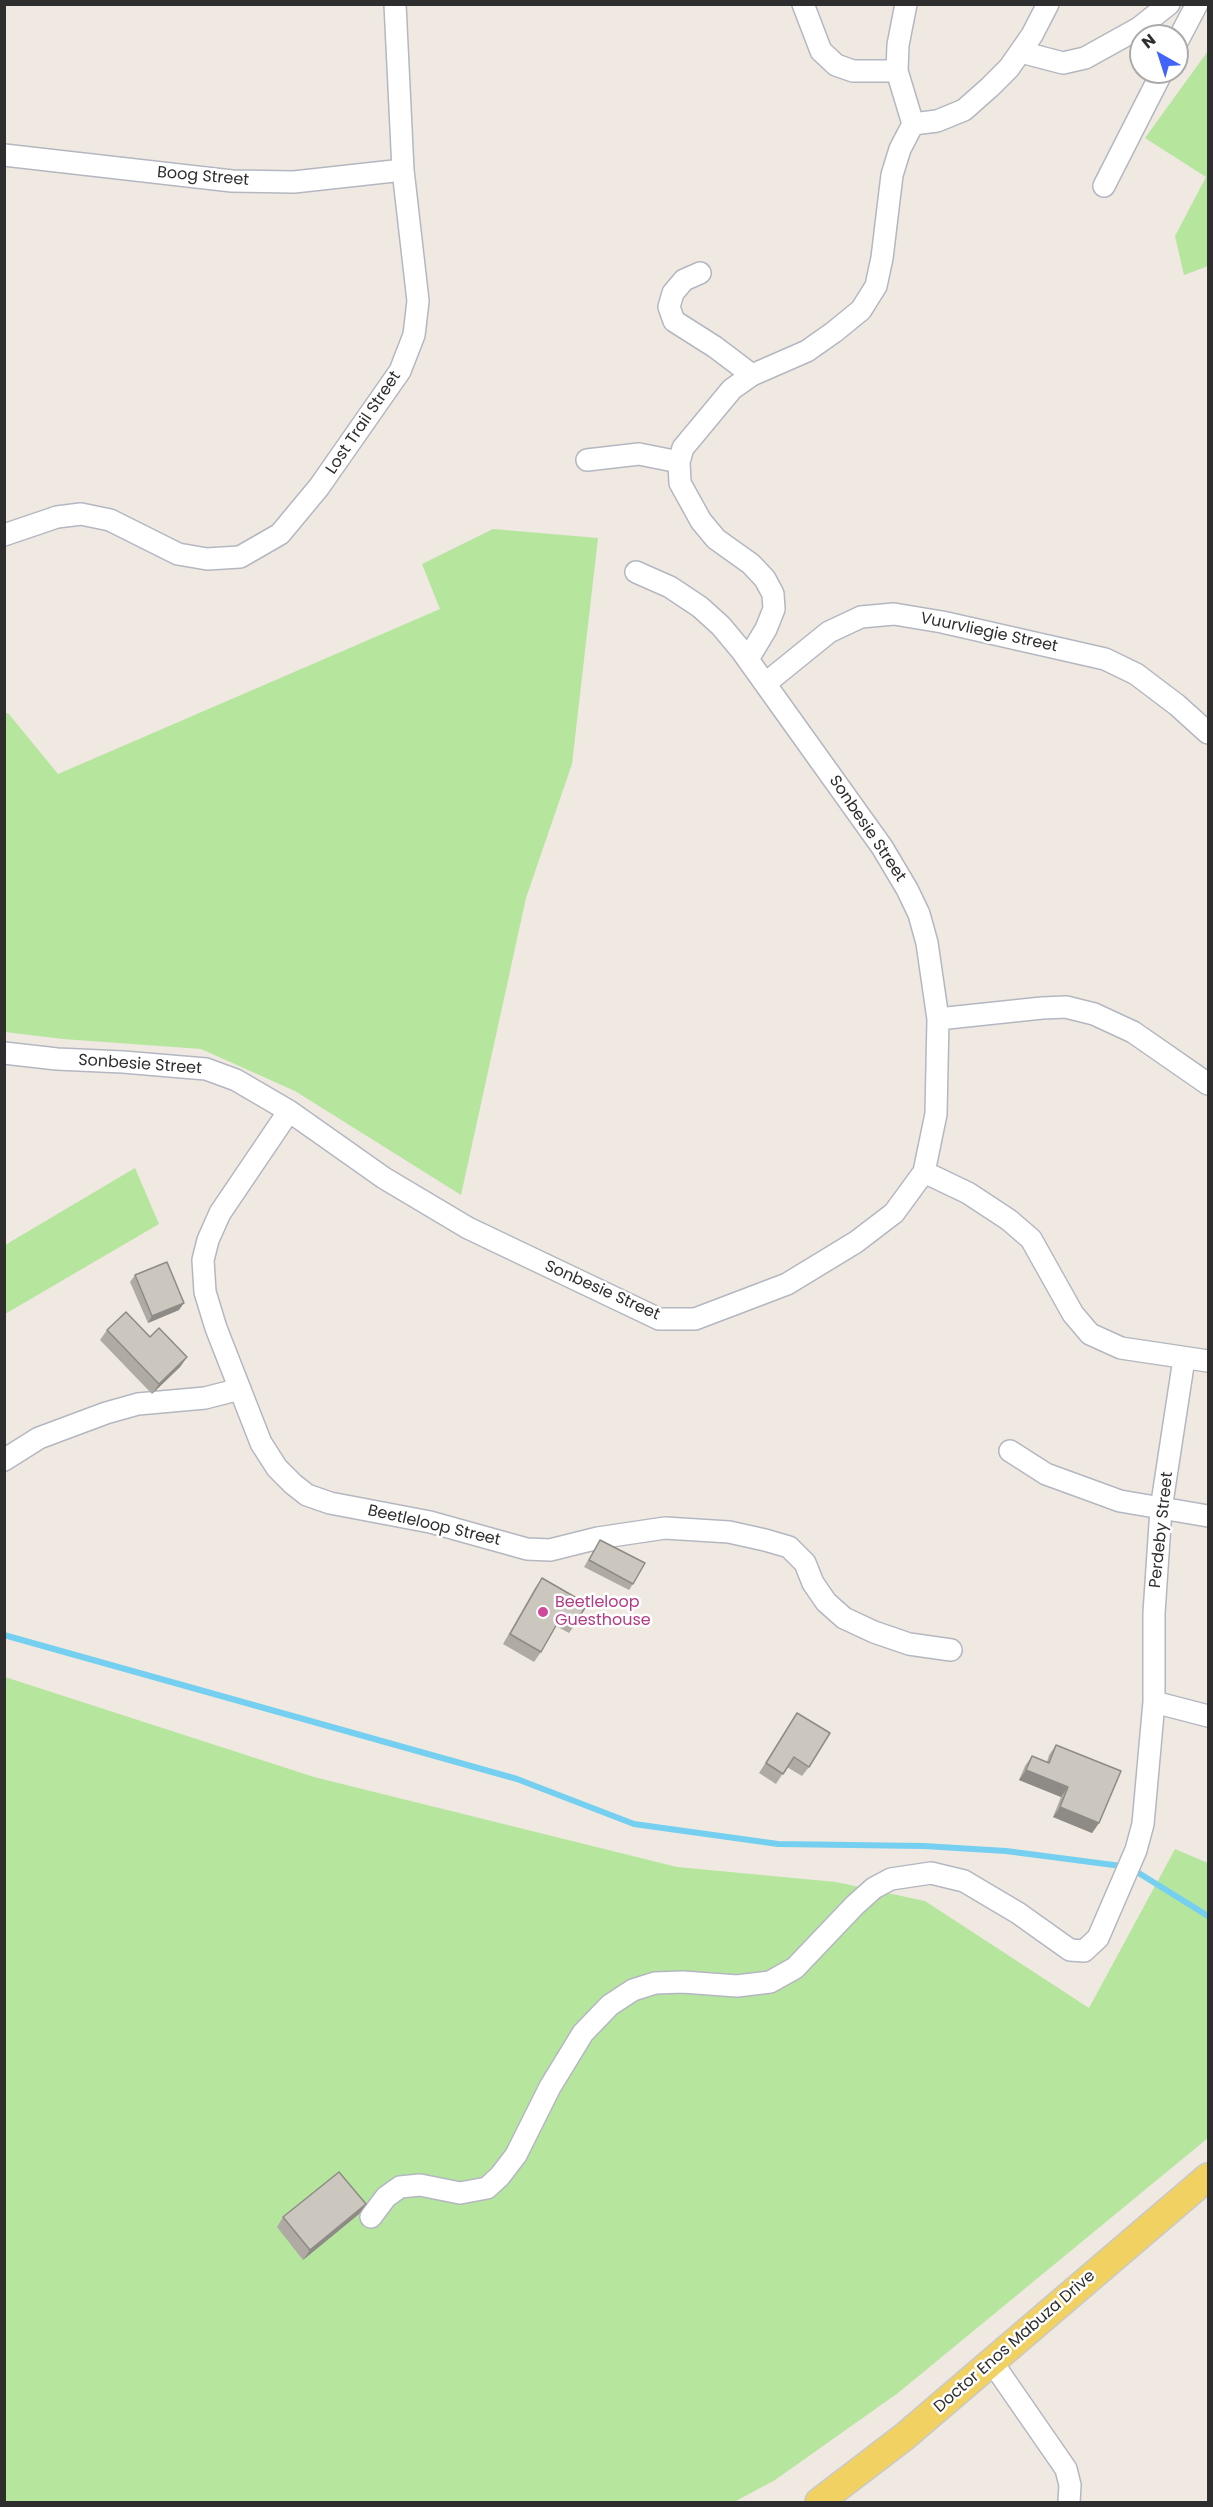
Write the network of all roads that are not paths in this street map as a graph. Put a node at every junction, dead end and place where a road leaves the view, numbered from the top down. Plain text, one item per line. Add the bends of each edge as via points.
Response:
1 (395, 4) edge
2 (803, 4) edge
3 (906, 4) edge
4 (1048, 4) edge
5 (1168, 4) edge
6 (1197, 4) edge
7 (1186, 24) edge
8 (1021, 52) junction
9 (897, 71) junction
10 (1156, 84) edge
11 (913, 124) junction
12 (4, 155) edge
13 (403, 170) junction
14 (1104, 186) dead end
15 (700, 273) dead end
16 (752, 375) junction
17 (587, 460) dead end
18 (679, 462) junction
19 (4, 535) edge
20 (636, 572) dead end
21 (748, 659) junction
22 (766, 683) junction
23 (1209, 734) edge
24 (938, 1019) junction
25 (4, 1053) edge
26 (1209, 1084) edge
27 (289, 1111) junction
28 (924, 1172) junction
29 (1184, 1359) junction
30 (1209, 1361) edge
31 (240, 1389) junction
32 (1010, 1452) dead end
33 (4, 1460) edge
34 (1161, 1509) junction
35 (1209, 1516) edge
36 (951, 1650) dead end
37 (1154, 1702) junction
38 (1209, 1716) edge
39 (1209, 2177) edge
40 (371, 2217) dead end
41 (992, 2362) junction
42 (819, 2502) edge
43 (1069, 2502) edge

1 - 13 street, Lost Trail Street
2 - 9 street via 821,51 836,65 853,71
3 - 9 street
4 - 8 street
5 - 8 street via 1139,28 1085,58 1063,63
6 - 7 street
8 - 11 street via 963,110 937,121
9 - 11 street
10 - 14 street
11 - 16 street via 892,175 876,286 861,310 807,351
12 - 13 street, Boog Street via 232,181 294,182
13 - 19 street, Lost Trail Street via 418,301 414,335 400,371 319,488 280,534 240,557 207,559 178,554 110,520 81,514 57,517
15 - 16 street via 684,280 673,293 669,307 674,321
16 - 18 street via 732,390 695,433 683,448
17 - 18 street via 639,454
18 - 21 street via 680,483 701,521 716,539 751,564 773,594 774,609
20 - 21 street, Sonbesie Street via 670,587 700,607
21 - 22 street, Sonbesie Street
22 - 23 street, Vuurvliegie Street via 829,632 861,617 894,614 1105,659 1136,674
22 - 24 street, Sonbesie Street via 882,847 907,889 927,943
24 - 26 street via 1066,1007 1094,1014 1133,1032
24 - 28 street, Sonbesie Street via 936,1114
25 - 27 street, Sonbesie Street via 206,1069 236,1080
27 - 28 street, Sonbesie Street via 384,1178 468,1228 659,1319 695,1318 787,1284 856,1242 894,1213
27 - 31 street, Beetleloop Street via 220,1213 203,1260 205,1292
28 - 29 street via 968,1193 1031,1239 1073,1314 1090,1334 1121,1348
29 - 30 street
29 - 34 street, Perdeby Street
31 - 33 street via 205,1398 138,1404 106,1413 39,1438
31 - 36 street, Beetleloop Street via 261,1443 277,1468 307,1495 527,1549 550,1550 665,1528 729,1532 765,1540 789,1547 804,1563 826,1602 844,1618 909,1644
32 - 34 street via 1072,1485
34 - 35 street
34 - 37 street, Perdeby Street via 1154,1613
37 - 38 street
37 - 40 street, Perdeby Street via 1143,1824 1136,1850 1098,1938 1084,1951 1071,1950 1018,1912 964,1881 931,1873 891,1879 874,1888 795,1968 770,1982 737,1986 655,1983 633,1990 610,2005 583,2033 549,2087 516,2155 487,2188 460,2193 420,2185 400,2187 386,2197
39 - 41 main road, Doctor Enos Mabuza Drive
41 - 42 main road, Doctor Enos Mabuza Drive
41 - 43 street via 1066,2469

